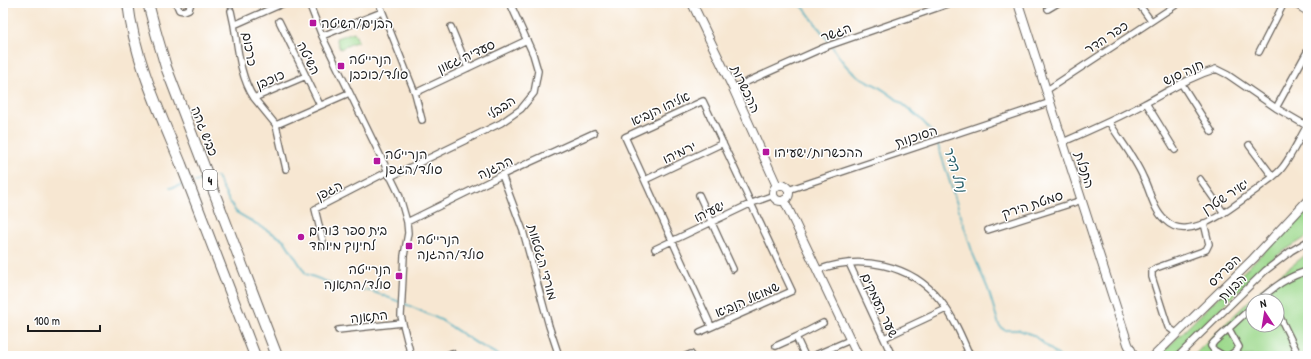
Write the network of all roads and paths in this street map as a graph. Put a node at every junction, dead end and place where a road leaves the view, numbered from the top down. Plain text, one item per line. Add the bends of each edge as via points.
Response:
1 (128, 3) edge
2 (148, 3) edge
3 (176, 3) edge
4 (192, 3) edge
5 (284, 3) edge
6 (310, 3) edge
7 (379, 3) edge
8 (510, 3) edge
9 (692, 3) edge
10 (951, 3) edge
11 (1018, 3) edge
12 (1058, 3) edge
13 (1138, 3) edge
14 (1179, 3) edge
15 (1284, 3) edge
16 (1295, 3) edge
17 (1048, 9) dead end
18 (231, 10) dead end
19 (1308, 11) edge
20 (382, 12) junction
21 (279, 20) dead end
22 (1151, 21) junction
23 (234, 25) junction
24 (451, 27) dead end
25 (322, 36) junction
26 (527, 40) junction
27 (1308, 50) edge
28 (1259, 52) dead end
29 (468, 68) junction
30 (306, 76) junction
31 (1181, 83) junction
32 (733, 88) junction
33 (1047, 90) junction
34 (349, 93) junction
35 (415, 93) junction
36 (254, 98) junction
37 (1051, 102) junction
38 (1146, 103) junction
39 (320, 105) junction
40 (1276, 108) junction
41 (422, 120) dead end
42 (1109, 122) junction
43 (276, 125) junction
44 (1307, 125) edge
45 (1212, 132) dead end
46 (594, 134) dead end
47 (1063, 142) junction
48 (723, 143) junction
49 (1249, 145) dead end
50 (1175, 150) dead end
51 (286, 169) dead end
52 (389, 175) junction
53 (502, 175) junction
54 (1273, 176) junction
55 (1200, 179) dead end
56 (645, 180) junction
57 (777, 186) junction
58 (788, 190) junction
59 (699, 195) dead end
60 (774, 195) junction
61 (784, 200) junction
62 (1082, 200) junction
63 (1308, 200) edge
64 (752, 203) junction
65 (1224, 213) junction
66 (407, 222) junction
67 (711, 222) junction
68 (1204, 223) junction
69 (988, 230) dead end
70 (672, 241) junction
71 (1308, 241) edge
72 (324, 246) dead end
73 (655, 249) dead end
74 (849, 263) junction
75 (734, 269) dead end
76 (818, 270) junction
77 (1308, 270) edge
78 (792, 291) joint
79 (1266, 293) edge
80 (946, 309) junction
81 (1245, 314) edge
82 (402, 323) junction
83 (823, 323) dead end
84 (711, 326) junction
85 (1285, 328) edge
86 (1229, 329) junction
87 (338, 330) dead end
88 (700, 332) dead end
89 (1176, 333) junction
90 (796, 337) junction
91 (884, 338) junction
92 (850, 340) junction
93 (1128, 344) junction
94 (776, 346) dead end
95 (452, 352) dead end
96 (970, 354) edge
97 (255, 356) edge
98 (277, 356) edge
99 (411, 356) edge
100 (444, 356) edge
101 (559, 356) edge
102 (686, 356) edge
103 (692, 356) edge
104 (805, 356) edge
105 (813, 356) edge
106 (858, 356) edge
107 (892, 356) edge
108 (961, 356) edge
109 (1129, 356) edge
110 (1134, 356) edge
111 (1154, 356) edge
112 (1178, 356) edge
113 (1224, 356) edge
114 (1229, 356) edge
115 (1298, 356) edge

1 - 97 highway, 4 via 135,42 155,98
2 - 98 highway, כביש גהה / 4 via 166,67
3 - 4 street via 179,10 184,11 189,9
5 - 23 street, כרכום
6 - 25 street
7 - 20 street
8 - 26 street, הבבלי
9 - 32 street, ההכשרות
10 - 32 street, הגשר via 825,47
11 - 33 street, התכלת
12 - 17 street
13 - 22 street
14 - 22 street, כפר הדר
15 - 28 street
16 - 19 street
18 - 23 street, כרכום
20 - 25 street
20 - 35 street
21 - 30 street, השיטה
22 - 33 street, כפר הדר
23 - 36 street, כרכום via 242,72
24 - 29 street
25 - 34 street
26 - 29 street, סעדיה גאון
26 - 52 street, הבבלי via 538,71 534,93 522,109 501,123
27 - 40 street
29 - 35 street, סעדיה גאון
30 - 36 street, כוכבן
30 - 39 street, השיטה
31 - 38 street, חנה סנש
31 - 40 street, חנה סנש via 1216,69
31 - 45 street
32 - 57 street, ההכשרות
33 - 37 street, התכלת
34 - 39 street
34 - 52 street
35 - 41 street
36 - 43 street, כוכבן
37 - 47 street, התכלת
37 - 58 street, הסוכנות
38 - 42 street, חנה סנש
38 - 50 street
39 - 43 street
40 - 44 street, חנה סנש
42 - 47 street, חנה סנש
42 - 68 street, יאיר שטרן via 1143,176 1163,219 1170,224 1186,228
43 - 51 street, כוכבן
44 - 54 street, יאיר שטרן via 1288,160
46 - 53 street, ההגנה
47 - 62 street, התכלת
48 - 56 street, ירמיהו
48 - 56 street, אליהו הנביא via 703,101 625,137
48 - 64 street, אליהו הנביא
49 - 54 street
52 - 66 street via 399,194
52 - 72 street, הגפן via 314,209
53 - 66 street, ההגנה
53 - 101 street, מורדי הגטאות via 523,230
54 - 65 street, יאיר שטרן
55 - 65 street
56 - 70 street, אליהו הנביא
57 - 58 street via 782,185
57 - 60 street
58 - 61 street via 788,197
59 - 67 street
60 - 61 street via 777,199
60 - 64 street, ישעיהו
61 - 76 street
62 - 69 street, סמטת הירק
62 - 93 street, התכלת
63 - 89 street, הפרדס via 1253,259
64 - 67 street, ישעיהו
64 - 78 street, אליהו הנביא
65 - 68 street, יאיר שטרן
66 - 82 street
67 - 70 street, ישעיהו
67 - 75 street
68 - 89 street via 1209,244 1206,250 1152,271 1168,327
70 - 73 street, ישעיהו
70 - 84 street, אליהו הנביא
71 - 112 street, הבנות via 1265,271
74 - 76 street
74 - 80 street via 873,263 901,271 923,283 940,299
74 - 91 street, שער העמקים
76 - 92 street
77 - 79 street via 1285,280
78 - 84 street, שמואל הנביא
80 - 91 street
80 - 96 street
81 - 86 street
82 - 87 street, התאנה
82 - 99 street
83 - 90 street
84 - 88 street, שמואל הנביא
85 - 115 street
86 - 113 street via 1211,346
86 - 114 street via 1239,347
89 - 111 street, הפרדס
90 - 94 street
90 - 104 street
91 - 107 street, שער העמקים
92 - 105 street
92 - 106 street
93 - 109 street, התכלת
93 - 110 street, התכלת
95 - 100 street
96 - 108 street
102 - 103 street

